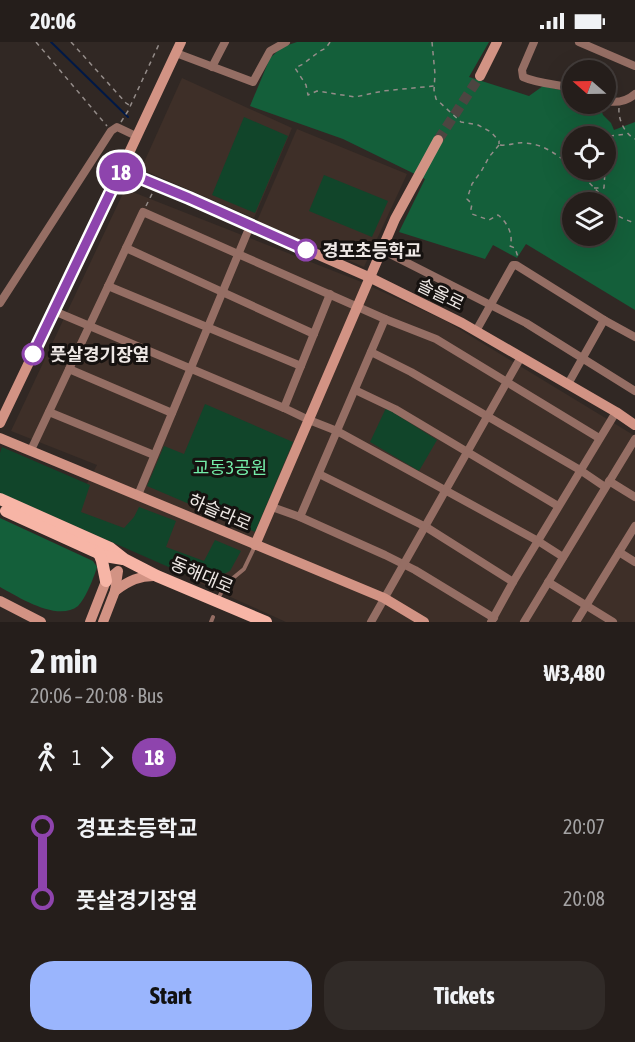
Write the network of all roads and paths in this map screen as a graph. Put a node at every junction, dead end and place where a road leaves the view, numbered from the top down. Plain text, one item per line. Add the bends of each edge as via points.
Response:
1 (36, 42) edge
2 (71, 42) edge
3 (160, 42) edge
4 (181, 42) edge
5 (225, 42) edge
6 (286, 42) edge
7 (330, 42) edge
8 (432, 42) edge
9 (497, 42) edge
10 (534, 42) edge
11 (579, 42) edge
12 (176, 53) junction
13 (635, 66) edge
14 (212, 67) junction
15 (480, 76) tunnel mouth
16 (562, 85) edge
17 (434, 86) junction
18 (635, 94) edge
19 (616, 101) edge
20 (621, 101) junction
21 (130, 106) junction
22 (120, 123) dead end
23 (111, 130) junction
24 (628, 134) junction
25 (616, 135) edge
26 (136, 136) junction
27 (635, 139) edge
28 (438, 140) tunnel mouth
29 (500, 145) junction
30 (562, 159) edge
31 (121, 170) junction
32 (586, 180) edge
33 (604, 180) edge
34 (157, 185) junction
35 (593, 188) junction
36 (598, 192) edge
37 (143, 212) junction
38 (616, 214) edge
39 (635, 223) edge
40 (250, 226) junction
41 (126, 248) junction
42 (382, 250) junction
43 (238, 254) junction
44 (516, 265) junction
45 (370, 278) junction
46 (108, 286) junction
47 (222, 292) junction
48 (330, 294) junction
49 (0, 303) edge
50 (490, 305) junction
51 (358, 307) junction
52 (54, 311) junction
53 (385, 319) junction
54 (604, 320) junction
55 (89, 326) junction
56 (207, 327) junction
57 (476, 331) junction
58 (314, 334) junction
59 (635, 337) edge
60 (371, 352) junction
61 (521, 357) junction
62 (583, 359) junction
63 (301, 366) junction
64 (69, 369) junction
65 (190, 369) junction
66 (507, 382) junction
67 (568, 384) junction
68 (355, 390) junction
69 (635, 390) edge
70 (284, 408) junction
71 (49, 412) junction
72 (615, 412) junction
73 (172, 413) junction
74 (488, 417) junction
75 (1, 420) edge
76 (309, 420) junction
77 (635, 425) edge
78 (337, 431) junction
79 (0, 438) edge
80 (599, 438) junction
81 (635, 439) edge
82 (31, 450) junction
83 (468, 452) junction
84 (154, 455) junction
85 (580, 470) junction
86 (319, 474) junction
87 (607, 484) junction
88 (446, 491) junction
89 (138, 495) junction
90 (635, 497) edge
91 (0, 499) edge
92 (558, 506) junction
93 (272, 507) junction
94 (0, 508) edge
95 (300, 518) junction
96 (635, 526) edge
97 (426, 527) junction
98 (538, 541) junction
99 (255, 545) junction
100 (619, 552) junction
101 (99, 553) junction
102 (563, 557) junction
103 (635, 562) edge
104 (405, 564) junction
105 (121, 565) junction
106 (157, 576) junction
107 (106, 581) junction
108 (513, 582) junction
109 (548, 582) junction
110 (115, 591) junction
111 (220, 595) dead end
112 (384, 598) junction
113 (0, 600) edge
114 (586, 605) junction
115 (92, 618) edge
116 (493, 620) edge
117 (41, 622) edge
118 (82, 622) edge
119 (103, 622) edge
120 (266, 622) edge
121 (371, 622) edge
122 (424, 622) edge
123 (524, 622) edge
124 (576, 622) edge
125 (614, 622) edge

1 - 23 path
2 - 21 path
3 - 21 path
4 - 12 street
5 - 14 street
6 - 14 street via 270,51 253,82
7 - 17 path via 295,69 308,95 317,91 359,97
8 - 17 path
9 - 15 street
10 - 16 street via 522,69 523,77
11 - 13 street
12 - 14 street
12 - 26 street
17 - 29 path via 436,99 458,119 487,129
18 - 20 street
19 - 20 street
20 - 24 path via 619,113
21 - 22 path
23 - 26 street via 117,127
23 - 49 street
24 - 25 path
24 - 27 path
26 - 31 street
28 - 42 street
29 - 30 path via 535,145
29 - 44 path via 472,184 467,199 472,204 472,214 489,220 501,217 512,235 510,246 518,255
31 - 34 street, 솔올로
31 - 52 street
32 - 35 path
33 - 35 path via 604,188
34 - 37 path
34 - 40 street, 솔올로
35 - 36 path
37 - 41 street
37 - 43 street
38 - 39 path
40 - 43 street
40 - 45 street, 솔올로
41 - 46 street
41 - 47 street
42 - 45 street
42 - 50 street
43 - 47 street
43 - 48 street
44 - 50 street
44 - 54 street
45 - 51 street
45 - 57 street, 솔올로
46 - 55 street
46 - 56 street
47 - 56 street
47 - 58 street
48 - 51 street
48 - 58 street
50 - 57 street
50 - 62 street
51 - 53 street
51 - 76 street
52 - 55 street
52 - 75 street
53 - 60 street
53 - 66 street via 436,339
54 - 59 street
54 - 62 street
55 - 64 street
55 - 65 street
56 - 63 street
56 - 65 street
57 - 61 street, 솔올로
58 - 63 street
60 - 68 street
60 - 74 street
61 - 66 street
61 - 67 street, 솔올로
62 - 67 street
62 - 69 street
63 - 70 street
64 - 71 street
64 - 73 street
65 - 70 street
65 - 73 street
66 - 74 street
66 - 80 street
67 - 72 street, 솔올로
68 - 78 street
68 - 83 street
70 - 76 street
71 - 82 street
71 - 84 street
72 - 77 street, 솔올로
72 - 80 street
73 - 84 street
74 - 83 street
74 - 85 street
76 - 78 street
76 - 93 street
78 - 86 street
78 - 88 street
79 - 82 street, 하슬라로
80 - 85 street
81 - 87 street
82 - 89 street, 하슬라로
83 - 88 street
83 - 92 street
84 - 89 street
85 - 87 street
85 - 92 street
86 - 95 street
86 - 97 street
87 - 90 street
87 - 102 street
88 - 97 street
88 - 98 street
89 - 99 street, 하슬라로
91 - 105 main road, 동해대로 via 110,548
92 - 98 street
93 - 95 street
93 - 99 street
94 - 101 main road, 동해대로
95 - 104 street
96 - 100 street
97 - 104 street
97 - 108 street
98 - 102 street
98 - 108 street
99 - 111 lane via 244,569
99 - 112 street, 하슬라로
100 - 103 street
100 - 114 street
101 - 105 main road, 동해대로
101 - 107 main road
102 - 109 street
104 - 112 street
104 - 116 street
105 - 106 main road, 동해대로
105 - 107 street
105 - 110 street
106 - 110 street via 139,577
106 - 120 main road, 동해대로
107 - 115 street
108 - 116 street
109 - 114 street
109 - 123 street
110 - 119 street
112 - 121 street
112 - 122 street, 하슬라로
113 - 117 street
114 - 124 street
114 - 125 street
115 - 118 street

